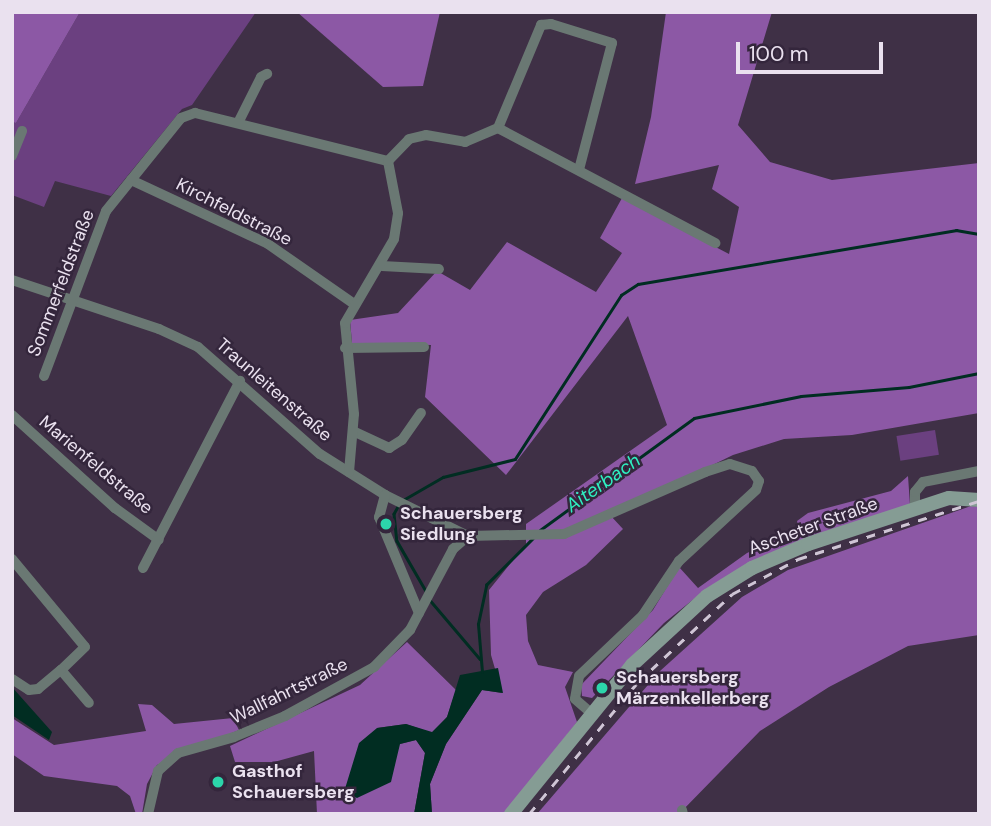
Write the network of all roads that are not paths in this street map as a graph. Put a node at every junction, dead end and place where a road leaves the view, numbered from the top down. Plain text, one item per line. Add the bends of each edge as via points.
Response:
1 (538, 12) edge
2 (547, 20) edge
3 (267, 74) dead end
4 (237, 123) junction
5 (498, 128) junction
6 (22, 131) dead end
7 (12, 156) edge
8 (388, 160) junction
9 (579, 170) junction
10 (131, 180) junction
11 (715, 243) dead end
12 (382, 266) junction
13 (439, 269) dead end
14 (12, 280) edge
15 (72, 301) junction
16 (353, 303) junction
17 (424, 347) dead end
18 (345, 348) junction
19 (44, 376) dead end
20 (240, 381) junction
21 (421, 414) dead end
22 (12, 415) edge
23 (355, 432) junction
24 (979, 471) edge
25 (349, 472) junction
26 (388, 497) junction
27 (979, 500) edge
28 (915, 510) junction
29 (468, 536) junction
30 (159, 540) junction
31 (12, 559) edge
32 (143, 568) dead end
33 (422, 609) junction
34 (61, 670) junction
35 (12, 679) edge
36 (89, 703) dead end
37 (591, 713) junction
38 (148, 814) edge
39 (511, 814) edge

1 - 2 street
2 - 5 street
2 - 9 street via 611,43
3 - 4 street via 261,77
4 - 8 street, Sommerfeldstraße
4 - 10 street, Sommerfeldstraße via 195,113 181,118
5 - 8 street via 465,142 426,135 409,139
5 - 9 street
6 - 7 street
8 - 12 street via 398,220
9 - 11 street
10 - 15 street, Sommerfeldstraße via 99,224
10 - 16 street, Kirchfeldstraße via 268,244
12 - 13 street
12 - 16 street
14 - 15 street, Traunleitenstraße
15 - 19 street, Sommerfeldstraße
15 - 20 street, Traunleitenstraße via 180,338
16 - 18 street via 345,323
17 - 18 street
18 - 23 street
20 - 25 street, Traunleitenstraße via 289,430
20 - 30 street, Marienfeldstraße
21 - 23 street via 402,440 389,449
22 - 30 street, Marienfeldstraße via 115,508
23 - 25 street
24 - 28 street via 923,482 915,492
25 - 26 street, Traunleitenstraße
26 - 29 street, Traunleitenstraße
26 - 33 street via 379,517
27 - 28 main road, Ascheter Straße via 959,496
28 - 37 main road, Ascheter Straße via 783,553 725,584 673,623
29 - 33 street, Wallfahrtstraße via 453,549
29 - 37 street, Traunleitenstraße via 548,536 593,525 730,464 752,471 759,481 756,490 680,561 643,615 579,676 576,699
30 - 32 street, Marienfeldstraße
31 - 34 street via 85,647
33 - 38 street, Wallfahrtstraße via 397,646 357,679 234,737 178,753 158,771
34 - 35 street via 38,689 29,690
34 - 36 street
37 - 39 main road, Ascheter Straße

